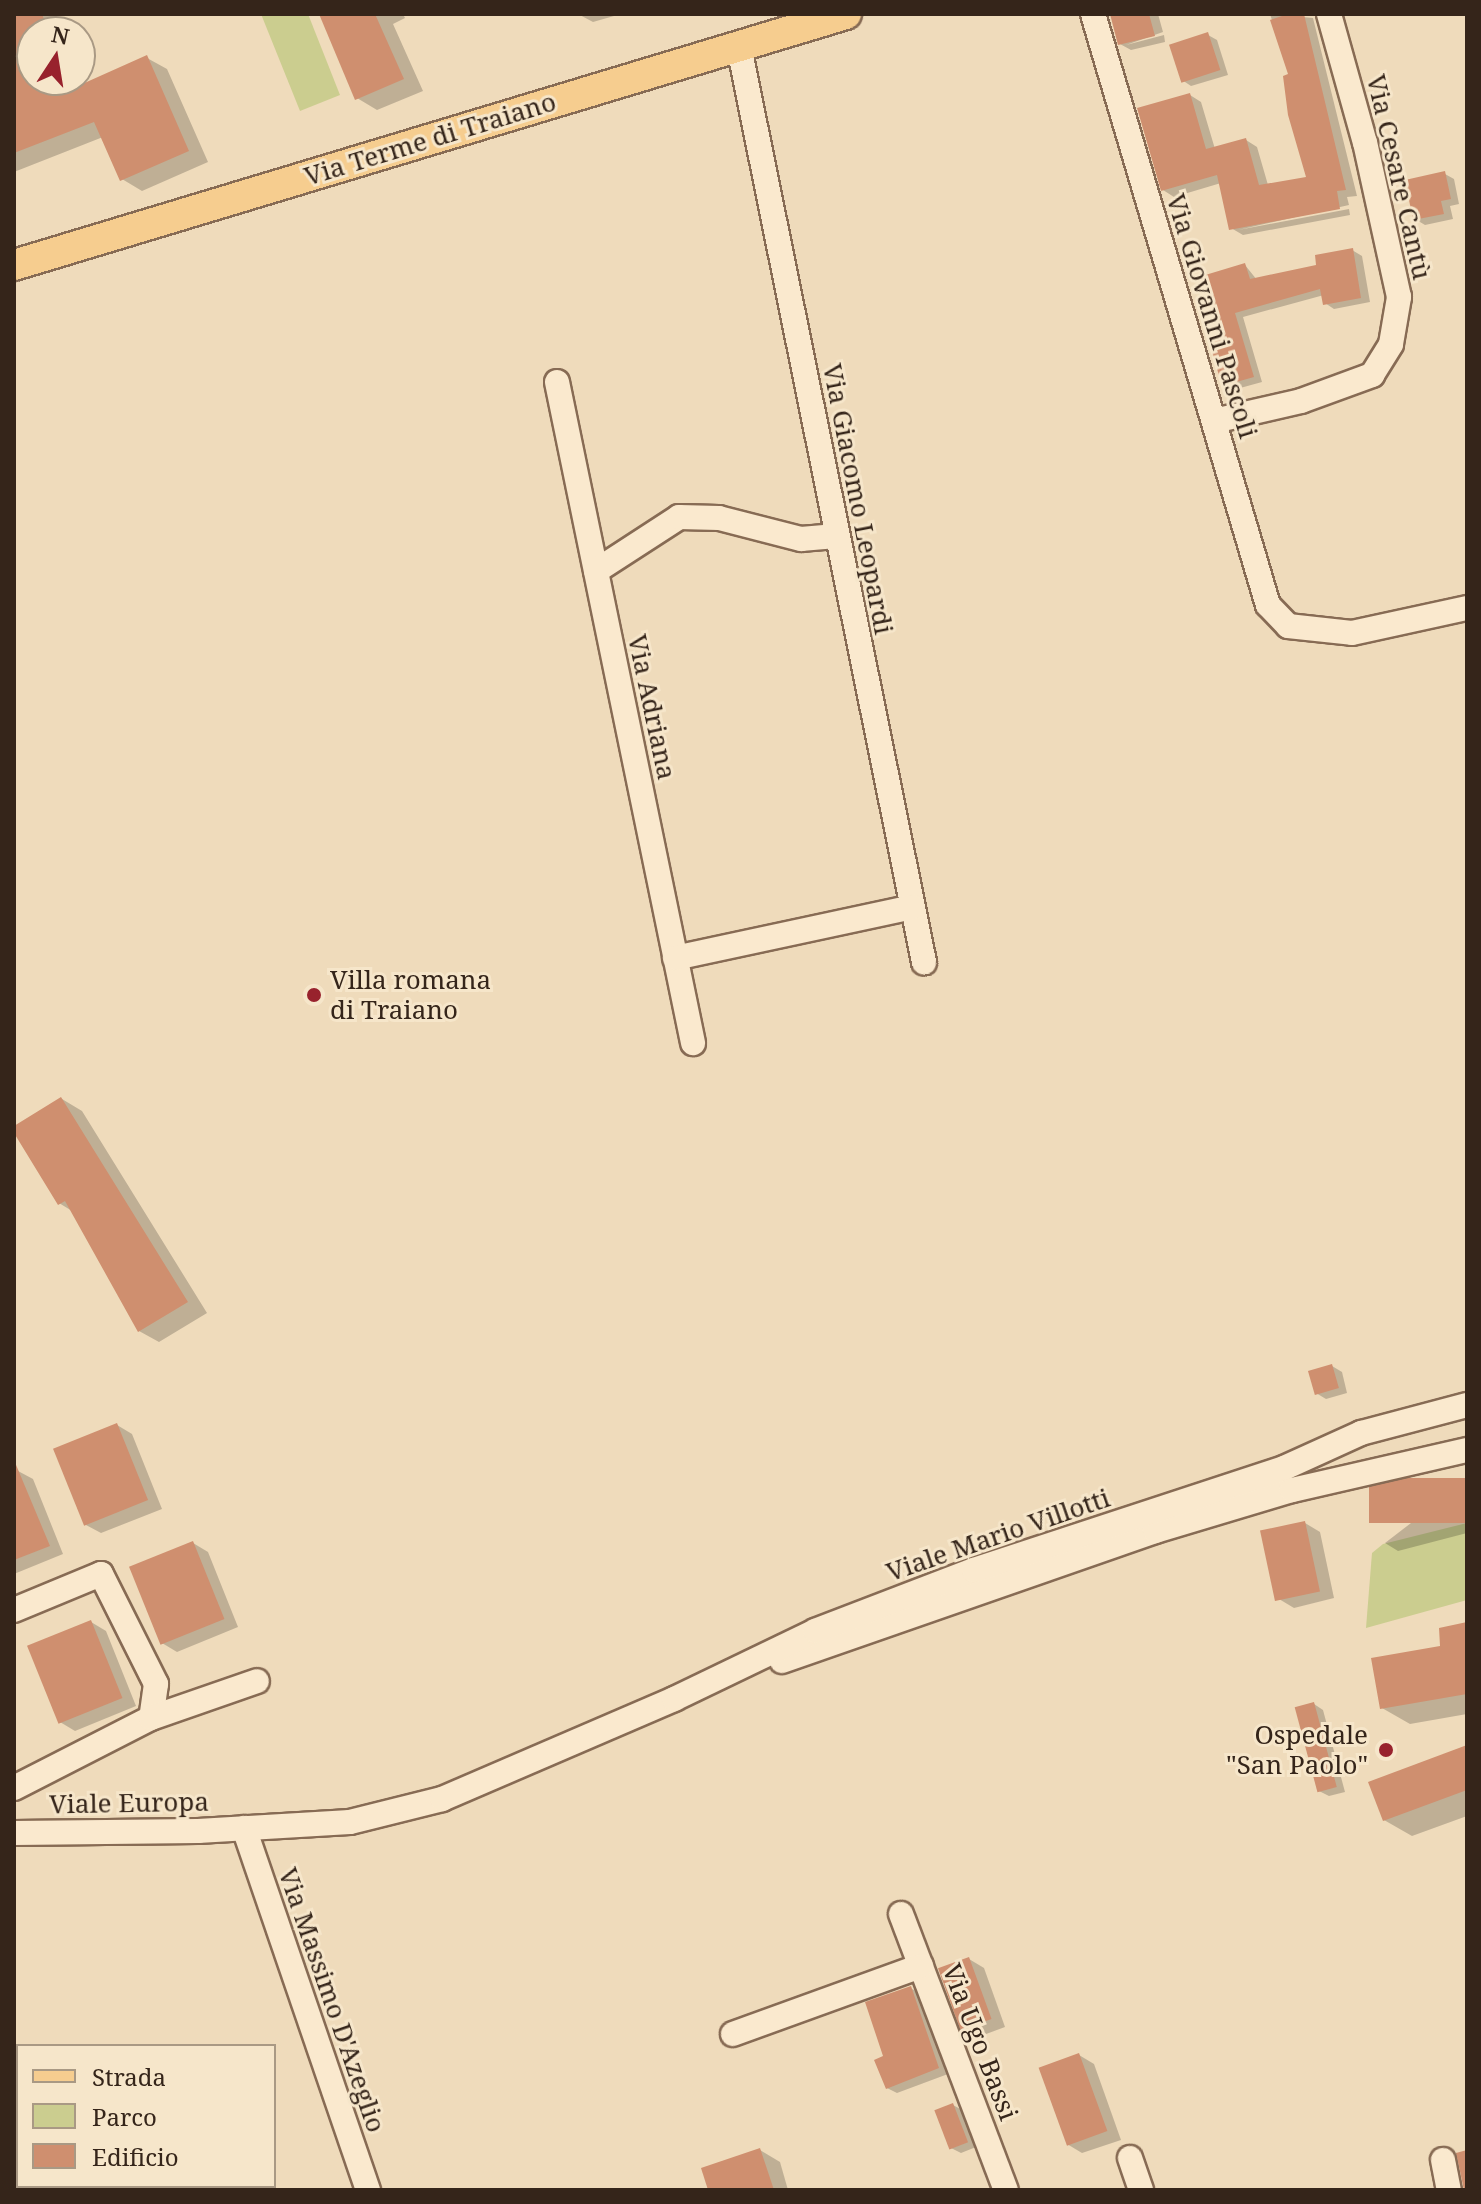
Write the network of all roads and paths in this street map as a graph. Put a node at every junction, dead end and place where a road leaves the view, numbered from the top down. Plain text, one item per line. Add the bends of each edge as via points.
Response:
1 (846, 14) edge
2 (1093, 14) edge
3 (1329, 14) edge
4 (739, 47) junction
5 (14, 265) edge
6 (557, 382) dead end
7 (1214, 421) junction
8 (836, 536) junction
9 (596, 571) junction
10 (1467, 600) edge
11 (1456, 611) edge
12 (913, 907) junction
13 (675, 958) junction
14 (924, 962) dead end
15 (693, 1043) dead end
16 (1467, 1405) edge
17 (1347, 1439) junction
18 (1467, 1450) edge
19 (1353, 1476) junction
20 (14, 1610) edge
21 (257, 1681) dead end
22 (674, 1699) junction
23 (151, 1718) junction
24 (14, 1788) edge
25 (244, 1828) junction
26 (14, 1833) edge
27 (901, 1914) dead end
28 (921, 1966) junction
29 (733, 2034) dead end
30 (1130, 2158) dead end
31 (1443, 2160) dead end
32 (368, 2190) edge
33 (1006, 2190) edge
34 (1141, 2190) edge
35 (1449, 2190) edge

1 - 4 main road, Via Terme di Traiano
2 - 7 street, Via Giovanni Pascoli
3 - 7 street, Via Cesare Cantù via 1399,297 1391,344 1372,375 1301,401
4 - 5 main road, Via Terme di Traiano
4 - 8 street, Via Giacomo Leopardi
6 - 9 street, Via Adriana
7 - 11 street, Via Giovanni Pascoli via 1268,605 1288,626 1352,633
8 - 9 street via 801,539 719,518 679,517
8 - 12 street, Via Giacomo Leopardi
9 - 13 street, Via Adriana
10 - 11 street
12 - 13 street
12 - 14 street, Via Giacomo Leopardi
13 - 15 street, Via Adriana
16 - 17 street, Viale Mario Villotti
17 - 19 street via 1345,1452
17 - 22 street, Viale Mario Villotti via 1284,1468 974,1570 815,1631
18 - 19 street, Viale Mario Villotti
19 - 22 street, Viale Mario Villotti via 1155,1531
20 - 23 street via 101,1574 156,1684
21 - 23 street
22 - 25 street, Viale Mario Villotti via 442,1799 350,1822
23 - 24 street
25 - 26 street, Viale Europa
25 - 32 street, Via Massimo D'Azeglio
27 - 28 street, Via Ugo Bassi
28 - 29 street
28 - 33 street, Via Ugo Bassi
30 - 34 street
31 - 35 street

